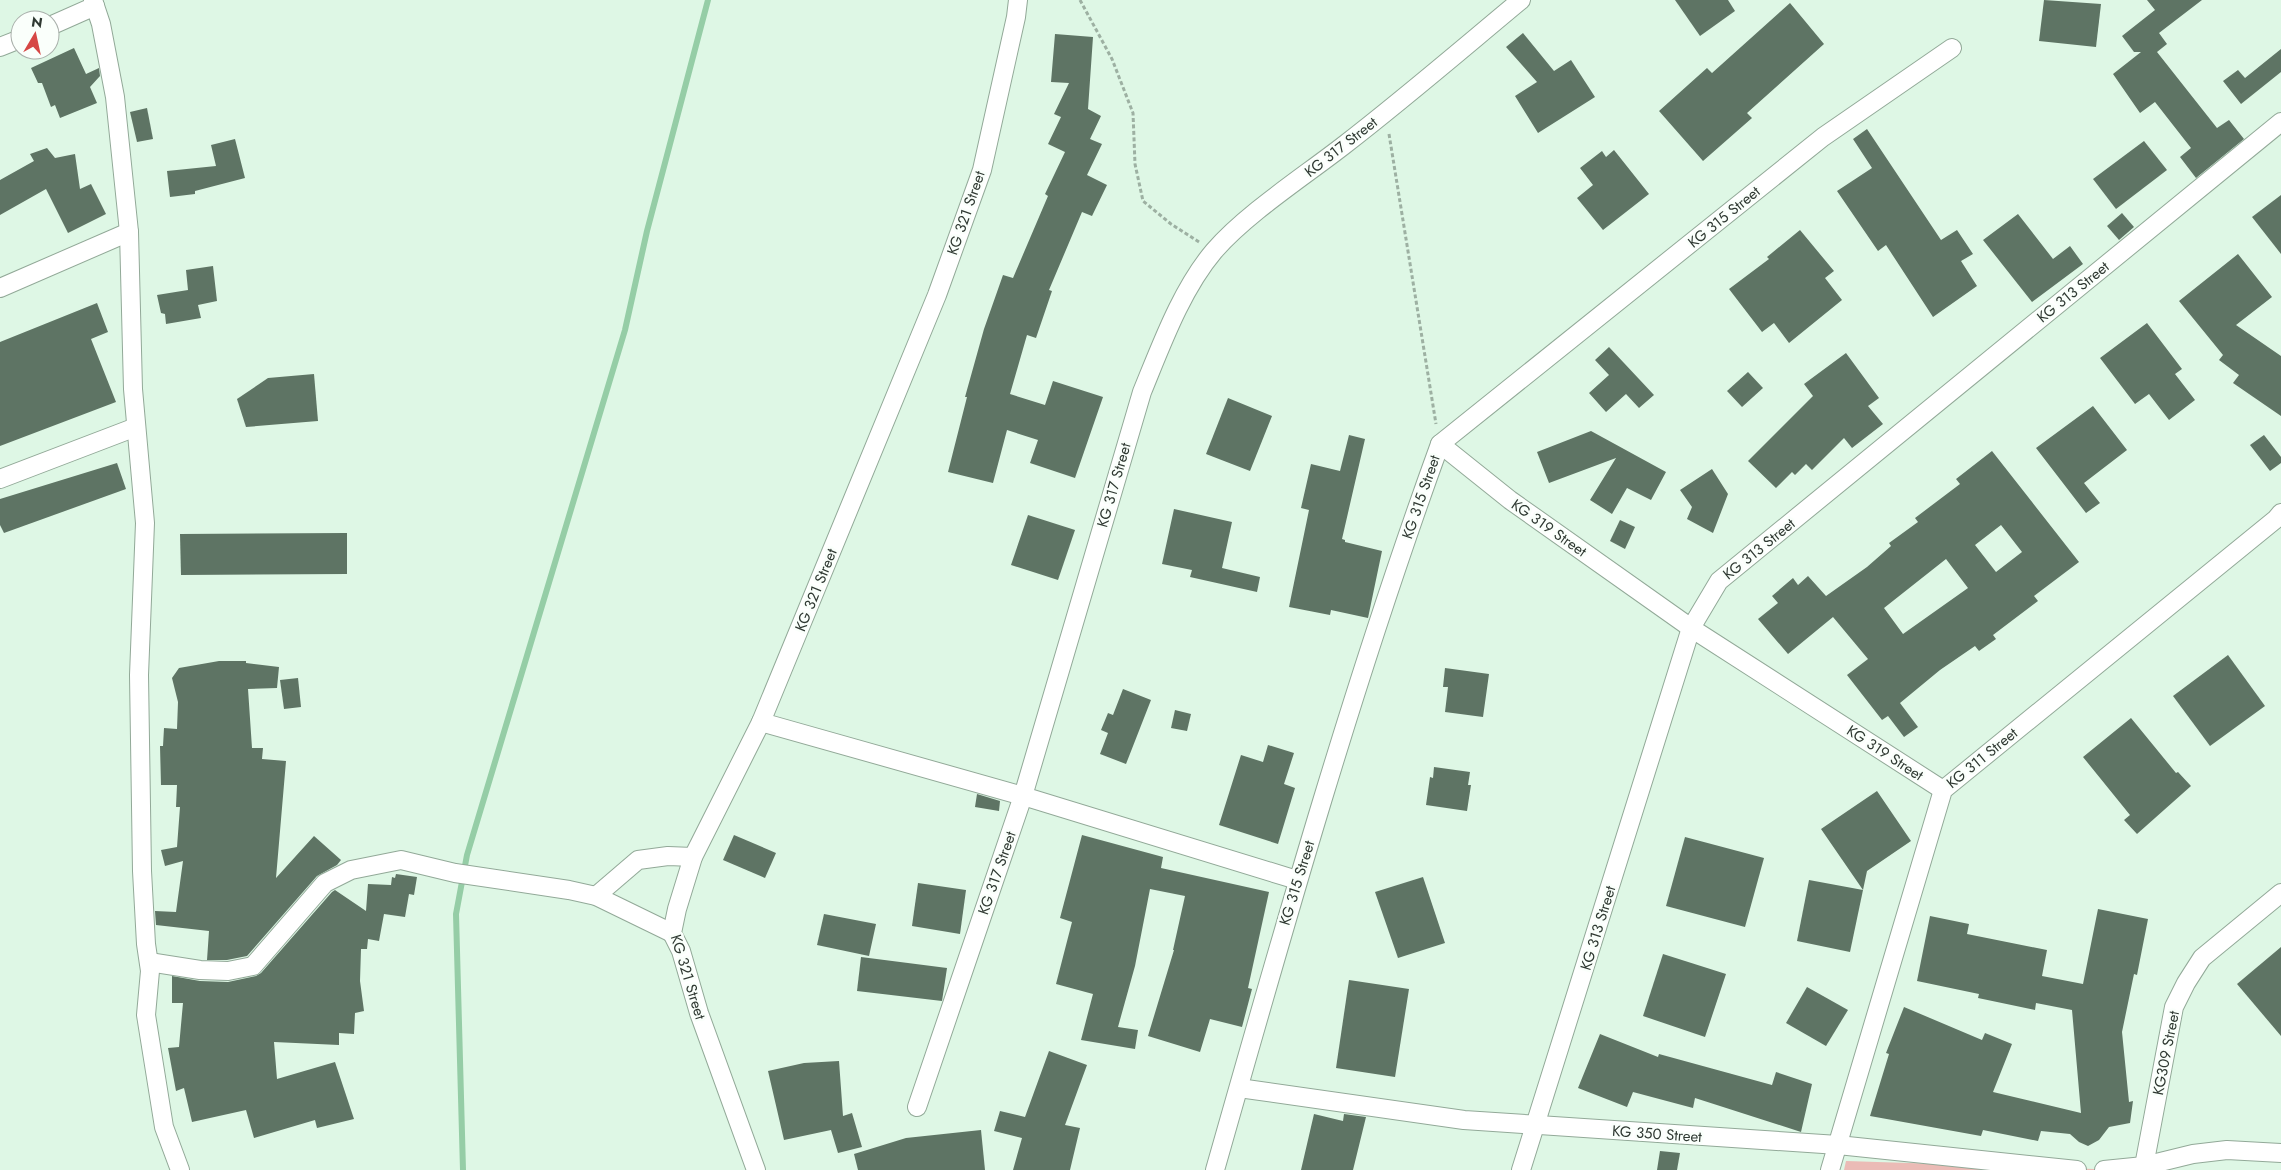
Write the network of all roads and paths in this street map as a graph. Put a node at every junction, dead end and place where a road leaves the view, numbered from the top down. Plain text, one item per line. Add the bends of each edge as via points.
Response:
1 (1018, 0) edge
2 (1080, 0) edge
3 (1521, 0) edge
4 (94, 3) edge
5 (60, 21) edge
6 (1952, 48) dead end
7 (1385, 113) junction
8 (2281, 122) edge
9 (129, 232) junction
10 (1214, 251) junction
11 (0, 288) edge
12 (136, 427) junction
13 (1440, 444) junction
14 (0, 479) edge
15 (2281, 513) edge
16 (1691, 628) junction
17 (761, 722) junction
18 (1943, 790) junction
19 (1023, 796) junction
20 (694, 857) junction
21 (1297, 880) junction
22 (2281, 894) edge
23 (596, 896) junction
24 (672, 933) junction
25 (149, 962) junction
26 (1239, 1088) junction
27 (917, 1107) dead end
28 (1536, 1126) junction
29 (1838, 1145) junction
30 (2281, 1152) edge
31 (2144, 1166) junction
32 (180, 1170) edge
33 (756, 1170) edge
34 (1216, 1170) edge
35 (1521, 1170) edge
36 (1830, 1170) edge
37 (2077, 1170) edge
38 (2104, 1170) edge

1 - 17 street, KG 321 Street via 982,170 937,295
2 - 10 path via 1112,59 1134,113 1135,164 1143,201 1171,224
3 - 7 street, KG 317 Street
4 - 5 street
4 - 9 street via 115,97
6 - 13 street, KG 315 Street via 1824,137
7 - 10 street, KG 317 Street via 1251,217
7 - 13 path
8 - 16 street, KG 313 Street via 1719,581
9 - 11 street
9 - 12 street
10 - 19 street, KG 317 Street via 1192,283 1170,326 1142,392
12 - 14 street
12 - 25 street via 145,523 139,675 142,871
13 - 16 street, KG 319 Street via 1510,500
13 - 21 street, KG 315 Street
15 - 18 street, KG 311 Street
16 - 18 street, KG 319 Street
16 - 28 street, KG 313 Street
17 - 19 street
17 - 20 street, KG 321 Street
18 - 29 street, KG 311 Street
19 - 21 street
19 - 27 street, KG 317 Street
20 - 23 street via 638,860
20 - 24 street, KG 321 Street
21 - 26 street, KG 315 Street
22 - 31 street, KG309 Street via 2202,958 2174,1006
23 - 24 street
23 - 25 street via 456,874 401,860 351,870 325,883 254,966 219,970
24 - 33 street, KG 321 Street
25 - 32 street via 146,1015 150,1050 164,1127
26 - 28 street, KG 350 Street via 1464,1120
26 - 34 street, KG 315 Street
28 - 29 street, KG 350 Street
28 - 35 street, KG 313 Street
29 - 36 street, KG 311 Street
29 - 37 street, KG 350 Street
30 - 31 street via 2227,1150 2193,1154
31 - 38 street

